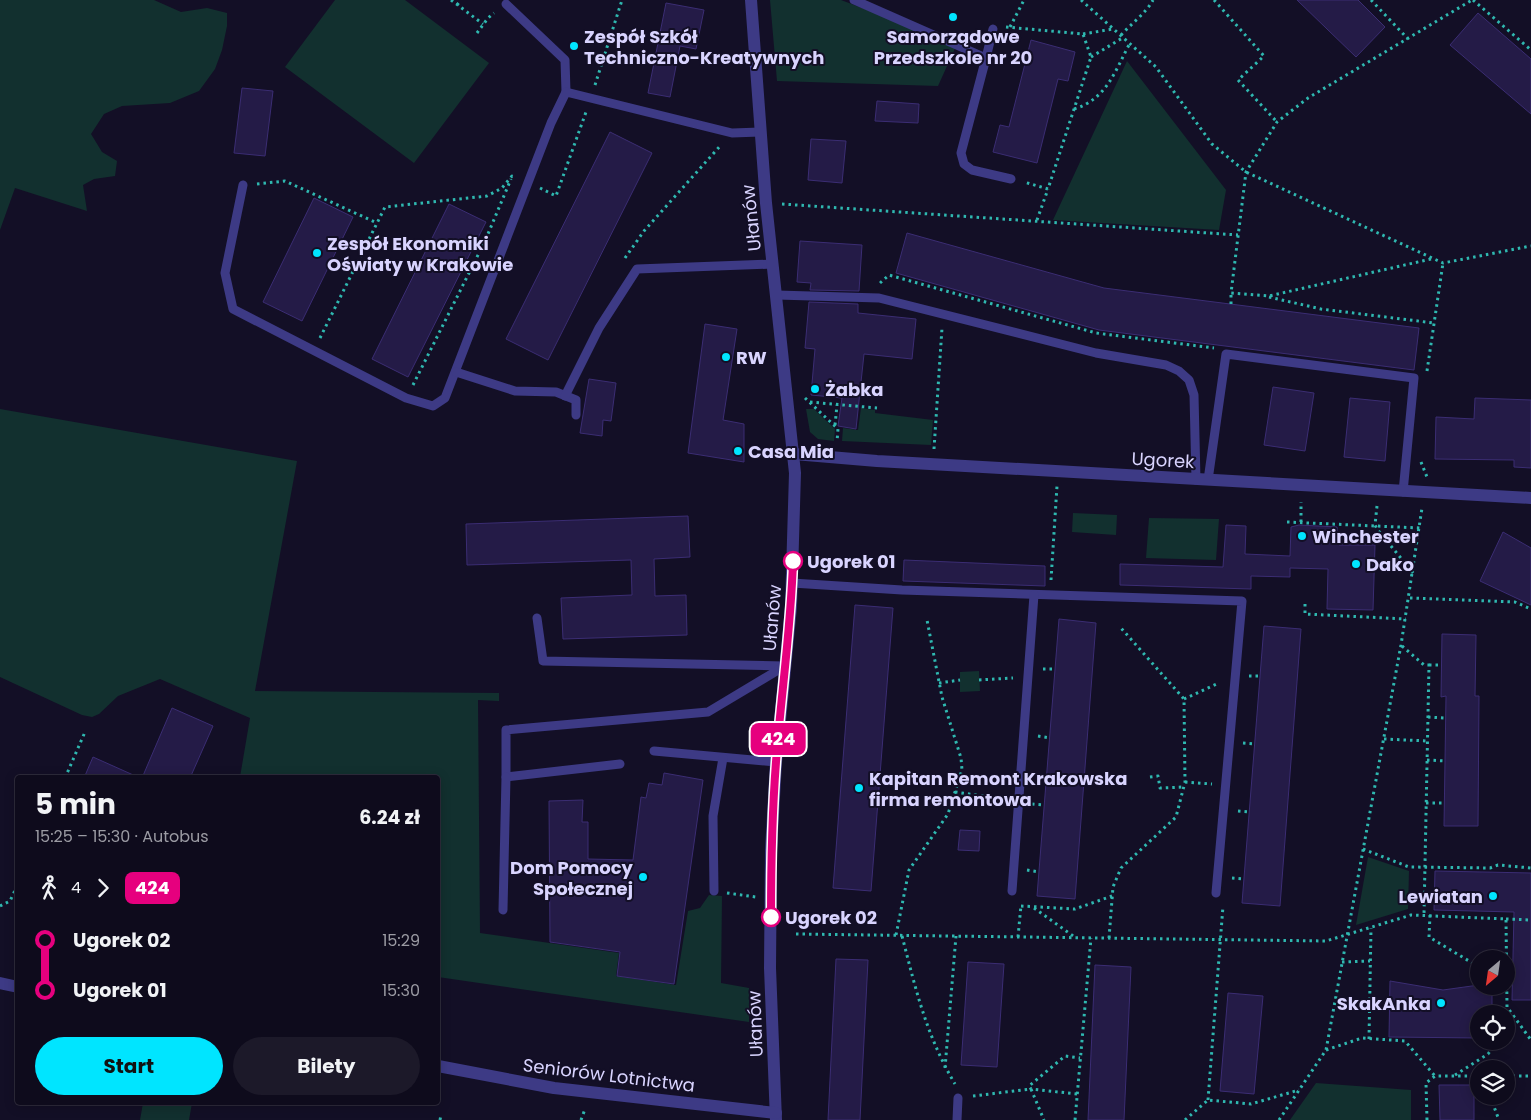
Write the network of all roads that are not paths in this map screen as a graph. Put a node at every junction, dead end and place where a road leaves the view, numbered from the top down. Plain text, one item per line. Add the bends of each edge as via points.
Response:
1 (751, 0) edge
2 (854, 0) edge
3 (506, 4) road end
4 (994, 29) road end
5 (986, 58) junction
6 (566, 92) junction
7 (760, 132) junction
8 (1011, 179) road end
9 (243, 185) road end
10 (773, 264) junction
11 (777, 295) junction
12 (456, 372) junction
13 (566, 396) junction
14 (576, 414) dead end
15 (794, 454) junction
16 (1202, 480) junction
17 (1403, 492) junction
18 (1531, 498) edge
19 (792, 583) junction
20 (1034, 595) junction
21 (537, 618) dead end
22 (785, 666) junction
23 (654, 750) dead end
24 (723, 758) junction
25 (776, 762) junction
26 (620, 764) dead end
27 (506, 777) junction
28 (1012, 891) road end
29 (714, 892) dead end
30 (1216, 893) road end
31 (503, 910) dead end
32 (0, 983) edge
33 (15, 986) edge
34 (440, 1066) edge
35 (962, 1096) road end
36 (776, 1116) edge
37 (957, 1120) edge

1 - 7 street, Ułanów
2 - 5 lane
3 - 6 lane via 565,60
4 - 5 lane
5 - 8 lane via 962,153 964,164 972,170
6 - 7 lane via 732,133
6 - 12 lane
7 - 10 street, Ułanów
9 - 12 lane via 225,272 233,309 406,398 433,406 445,398
10 - 11 street, Ułanów
10 - 13 lane via 637,268 599,328
11 - 15 street, Ułanów
11 - 16 lane via 879,298 1096,354 1166,365 1189,380 1194,395
12 - 13 lane via 515,391 556,392
13 - 14 lane via 576,400
15 - 16 street, Ugorek
15 - 19 street, Ułanów
16 - 17 street, Ugorek
16 - 17 lane via 1226,354 1414,378
17 - 18 street, Ugorek
19 - 20 lane
19 - 22 street, Ułanów
20 - 28 lane
20 - 30 lane via 1242,601
21 - 22 lane via 543,661
22 - 25 street, Ułanów
22 - 27 lane via 708,712 506,730
23 - 24 lane
24 - 25 lane
24 - 29 lane via 713,816
25 - 36 street, Ułanów via 770,968
26 - 27 lane
27 - 31 lane
32 - 33 street
34 - 36 street, Seniorów Lotnictwa via 554,1088
35 - 37 lane

